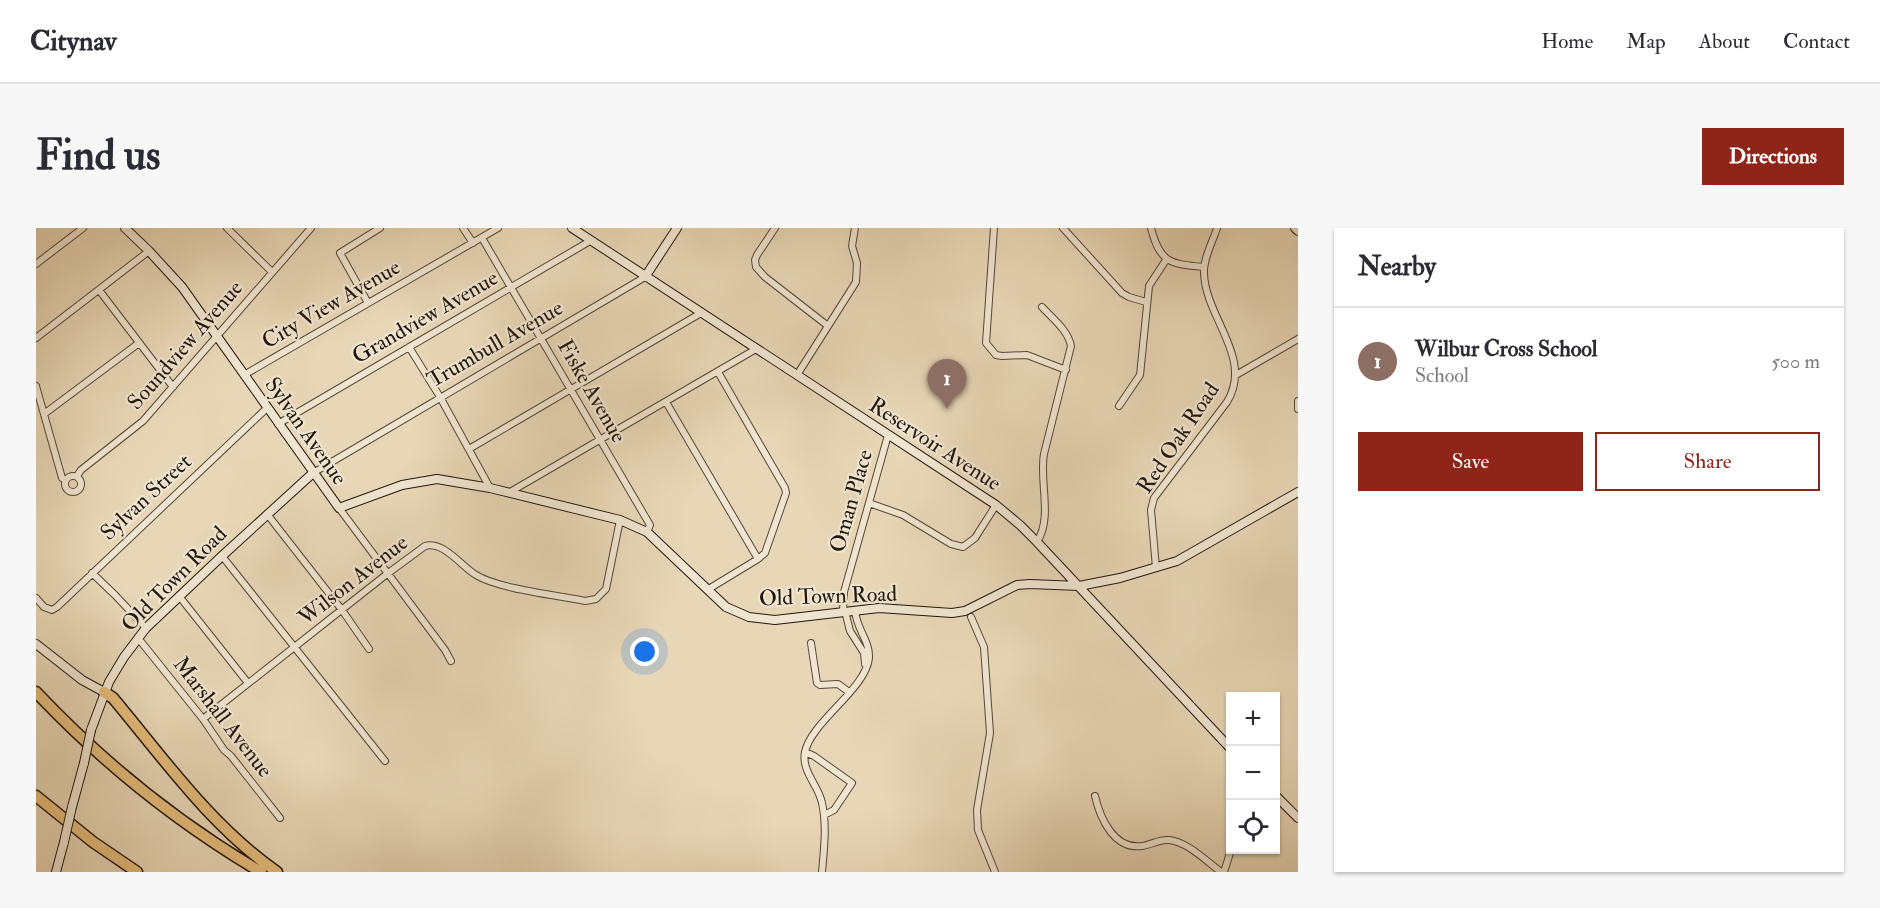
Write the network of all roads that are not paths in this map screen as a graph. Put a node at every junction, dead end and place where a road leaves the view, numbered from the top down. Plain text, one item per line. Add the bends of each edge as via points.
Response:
1 (83, 228) edge
2 (125, 228) edge
3 (227, 228) edge
4 (311, 228) edge
5 (380, 228) edge
6 (464, 228) edge
7 (498, 228) edge
8 (572, 228) edge
9 (677, 228) edge
10 (775, 228) edge
11 (855, 228) edge
12 (994, 228) edge
13 (1063, 228) edge
14 (1151, 228) edge
15 (1217, 228) edge
16 (482, 238) junction
17 (590, 241) junction
18 (472, 243) junction
19 (149, 251) junction
20 (1166, 260) junction
21 (36, 264) edge
22 (1204, 267) junction
23 (272, 272) junction
24 (645, 277) junction
25 (512, 288) junction
26 (99, 290) junction
27 (1146, 302) junction
28 (368, 303) junction
29 (1042, 307) dead end
30 (700, 313) junction
31 (828, 326) junction
32 (217, 336) junction
33 (36, 338) edge
34 (541, 339) junction
35 (1298, 339) edge
36 (139, 343) junction
37 (409, 347) junction
38 (756, 349) junction
39 (1066, 370) junction
40 (718, 372) junction
41 (244, 375) junction
42 (797, 375) junction
43 (1236, 375) junction
44 (36, 386) edge
45 (173, 387) junction
46 (571, 388) junction
47 (440, 397) junction
48 (1298, 401) edge
49 (666, 402) junction
50 (1119, 406) dead end
51 (267, 408) junction
52 (1298, 410) edge
53 (45, 414) junction
54 (278, 424) junction
55 (888, 435) junction
56 (600, 441) junction
57 (469, 449) junction
58 (313, 473) junction
59 (77, 476) junction
60 (65, 480) junction
61 (490, 488) junction
62 (510, 492) junction
63 (1298, 492) edge
64 (869, 503) junction
65 (996, 505) junction
66 (339, 508) junction
67 (267, 514) junction
68 (620, 520) junction
69 (647, 532) junction
70 (1037, 542) junction
71 (222, 556) junction
72 (758, 559) junction
73 (1156, 568) junction
74 (92, 573) junction
75 (387, 574) junction
76 (1079, 586) junction
77 (707, 590) junction
78 (179, 596) junction
79 (36, 598) edge
80 (342, 610) junction
81 (855, 610) junction
82 (844, 612) junction
83 (971, 617) dead end
84 (146, 628) junction
85 (138, 638) junction
86 (811, 643) dead end
87 (36, 644) edge
88 (295, 647) junction
89 (369, 649) dead end
90 (451, 662) dead end
91 (248, 683) junction
92 (854, 686) junction
93 (36, 692) edge
94 (104, 692) junction
95 (849, 692) junction
96 (203, 719) junction
97 (1228, 746) edge
98 (805, 752) junction
99 (385, 760) dead end
100 (36, 796) edge
101 (1095, 796) dead end
102 (1279, 800) edge
103 (824, 816) junction
104 (280, 818) dead end
105 (1298, 818) edge
106 (1229, 854) edge
107 (56, 872) edge
108 (137, 872) edge
109 (261, 872) edge
110 (277, 872) edge
111 (822, 872) edge
112 (995, 872) edge
113 (1223, 872) edge

1 - 21 street
2 - 19 main road, Sylvan Avenue
3 - 23 street
4 - 23 street, Soundview Avenue
5 - 28 street via 340,253
6 - 18 street
7 - 16 street, City View Avenue
8 - 17 main road, Reservoir Avenue
9 - 24 main road, Trumbull Avenue
10 - 31 street via 757,255 756,267
11 - 31 street via 852,246 857,263 856,282
12 - 39 street via 986,343 996,355 1027,355
13 - 27 street via 1125,296
14 - 20 street via 1155,244
15 - 22 street, Red Oak Road
16 - 18 street, City View Avenue
16 - 25 street, Fiske Avenue
17 - 24 main road, Reservoir Avenue
17 - 25 street, Grandview Avenue
18 - 28 street, City View Avenue
19 - 26 street
19 - 32 main road, Sylvan Avenue via 182,287
20 - 22 street
20 - 27 street via 1149,283
22 - 43 street, Red Oak Road via 1207,295
23 - 32 street, Soundview Avenue
24 - 30 main road, Reservoir Avenue
24 - 34 street, Trumbull Avenue
25 - 34 street, Fiske Avenue
25 - 37 street, Grandview Avenue
26 - 33 street
26 - 36 street
27 - 50 street via 1141,372
28 - 41 street, City View Avenue
29 - 39 street via 1070,338
30 - 38 main road, Reservoir Avenue
30 - 46 street
31 - 42 street
32 - 41 main road, Sylvan Avenue
32 - 45 street, Soundview Avenue
34 - 46 street, Fiske Avenue
34 - 47 street, Trumbull Avenue
35 - 43 street
36 - 45 street
36 - 53 street
37 - 47 street
37 - 54 street, Grandview Avenue
38 - 40 street
38 - 42 main road, Reservoir Avenue
39 - 70 street via 1044,454 1044,526
40 - 49 street
40 - 72 street via 785,488 767,549
41 - 51 main road, Sylvan Avenue
42 - 55 main road, Reservoir Avenue
43 - 73 street, Red Oak Road via 1227,402 1154,498 1151,510
44 - 53 street
45 - 59 street, Soundview Avenue via 143,421
46 - 56 street, Fiske Avenue
46 - 57 street
47 - 57 street
47 - 58 street, Trumbull Avenue
48 - 52 street
49 - 56 street
49 - 72 street
51 - 54 main road, Sylvan Avenue
51 - 74 street, Sylvan Street
53 - 60 street
54 - 58 main road, Sylvan Avenue
55 - 64 street, Oman Place
55 - 65 main road, Reservoir Avenue
56 - 62 street
56 - 69 street, Fiske Avenue via 650,525
57 - 61 street
58 - 66 main road, Sylvan Avenue
58 - 67 main road, Old Town Road
59 - 60 street, Soundview Avenue
59 - 60 street, Soundview Avenue via 81,486 76,492 66,489
61 - 62 main road, Old Town Road
61 - 66 main road, Old Town Road via 427,480
62 - 68 main road, Old Town Road
63 - 73 main road, Old Town Road via 1191,554
64 - 65 street via 903,515 963,548 975,538
64 - 82 street, Oman Place via 844,592
65 - 70 main road, Reservoir Avenue
66 - 75 street, Sylvan Avenue
67 - 71 main road, Old Town Road
67 - 80 street
68 - 69 main road, Old Town Road
68 - 75 street, Wilson Avenue via 606,589 593,601 494,583 431,544
69 - 77 main road, Old Town Road
70 - 76 main road, Reservoir Avenue
71 - 78 main road, Old Town Road
71 - 88 street
72 - 77 street
73 - 76 main road, Old Town Road
74 - 79 street, Sylvan Street via 57,607 49,610
74 - 84 street
75 - 80 street, Wilson Avenue
75 - 90 street, Sylvan Avenue
76 - 81 main road, Old Town Road via 1017,585 952,613
76 - 97 main road, Reservoir Avenue
77 - 82 main road, Old Town Road via 726,607 749,617 788,620
78 - 84 main road, Old Town Road
78 - 91 street
80 - 88 street, Wilson Avenue
80 - 89 street
81 - 82 main road, Old Town Road
81 - 92 street via 869,656 864,673
82 - 92 street via 865,657
83 - 112 street via 984,647 990,733 976,810 978,830
84 - 85 main road, Old Town Road
85 - 94 main road, Old Town Road
85 - 96 street, Marshall Avenue
86 - 95 street via 817,683 837,684
87 - 94 main road
88 - 91 street, Wilson Avenue
88 - 99 street
91 - 96 street, Wilson Avenue
92 - 95 street
93 - 109 highway via 138,786
94 - 107 main road, Old Town Road, bridge
94 - 110 highway via 223,827
95 - 98 street via 810,739
96 - 104 street, Marshall Avenue
98 - 103 street via 805,765 822,800
98 - 103 street via 852,783 834,810
100 - 108 highway
101 - 113 street via 1104,820 1122,843 1133,847 1171,840
102 - 105 main road
103 - 111 street
106 - 113 street

